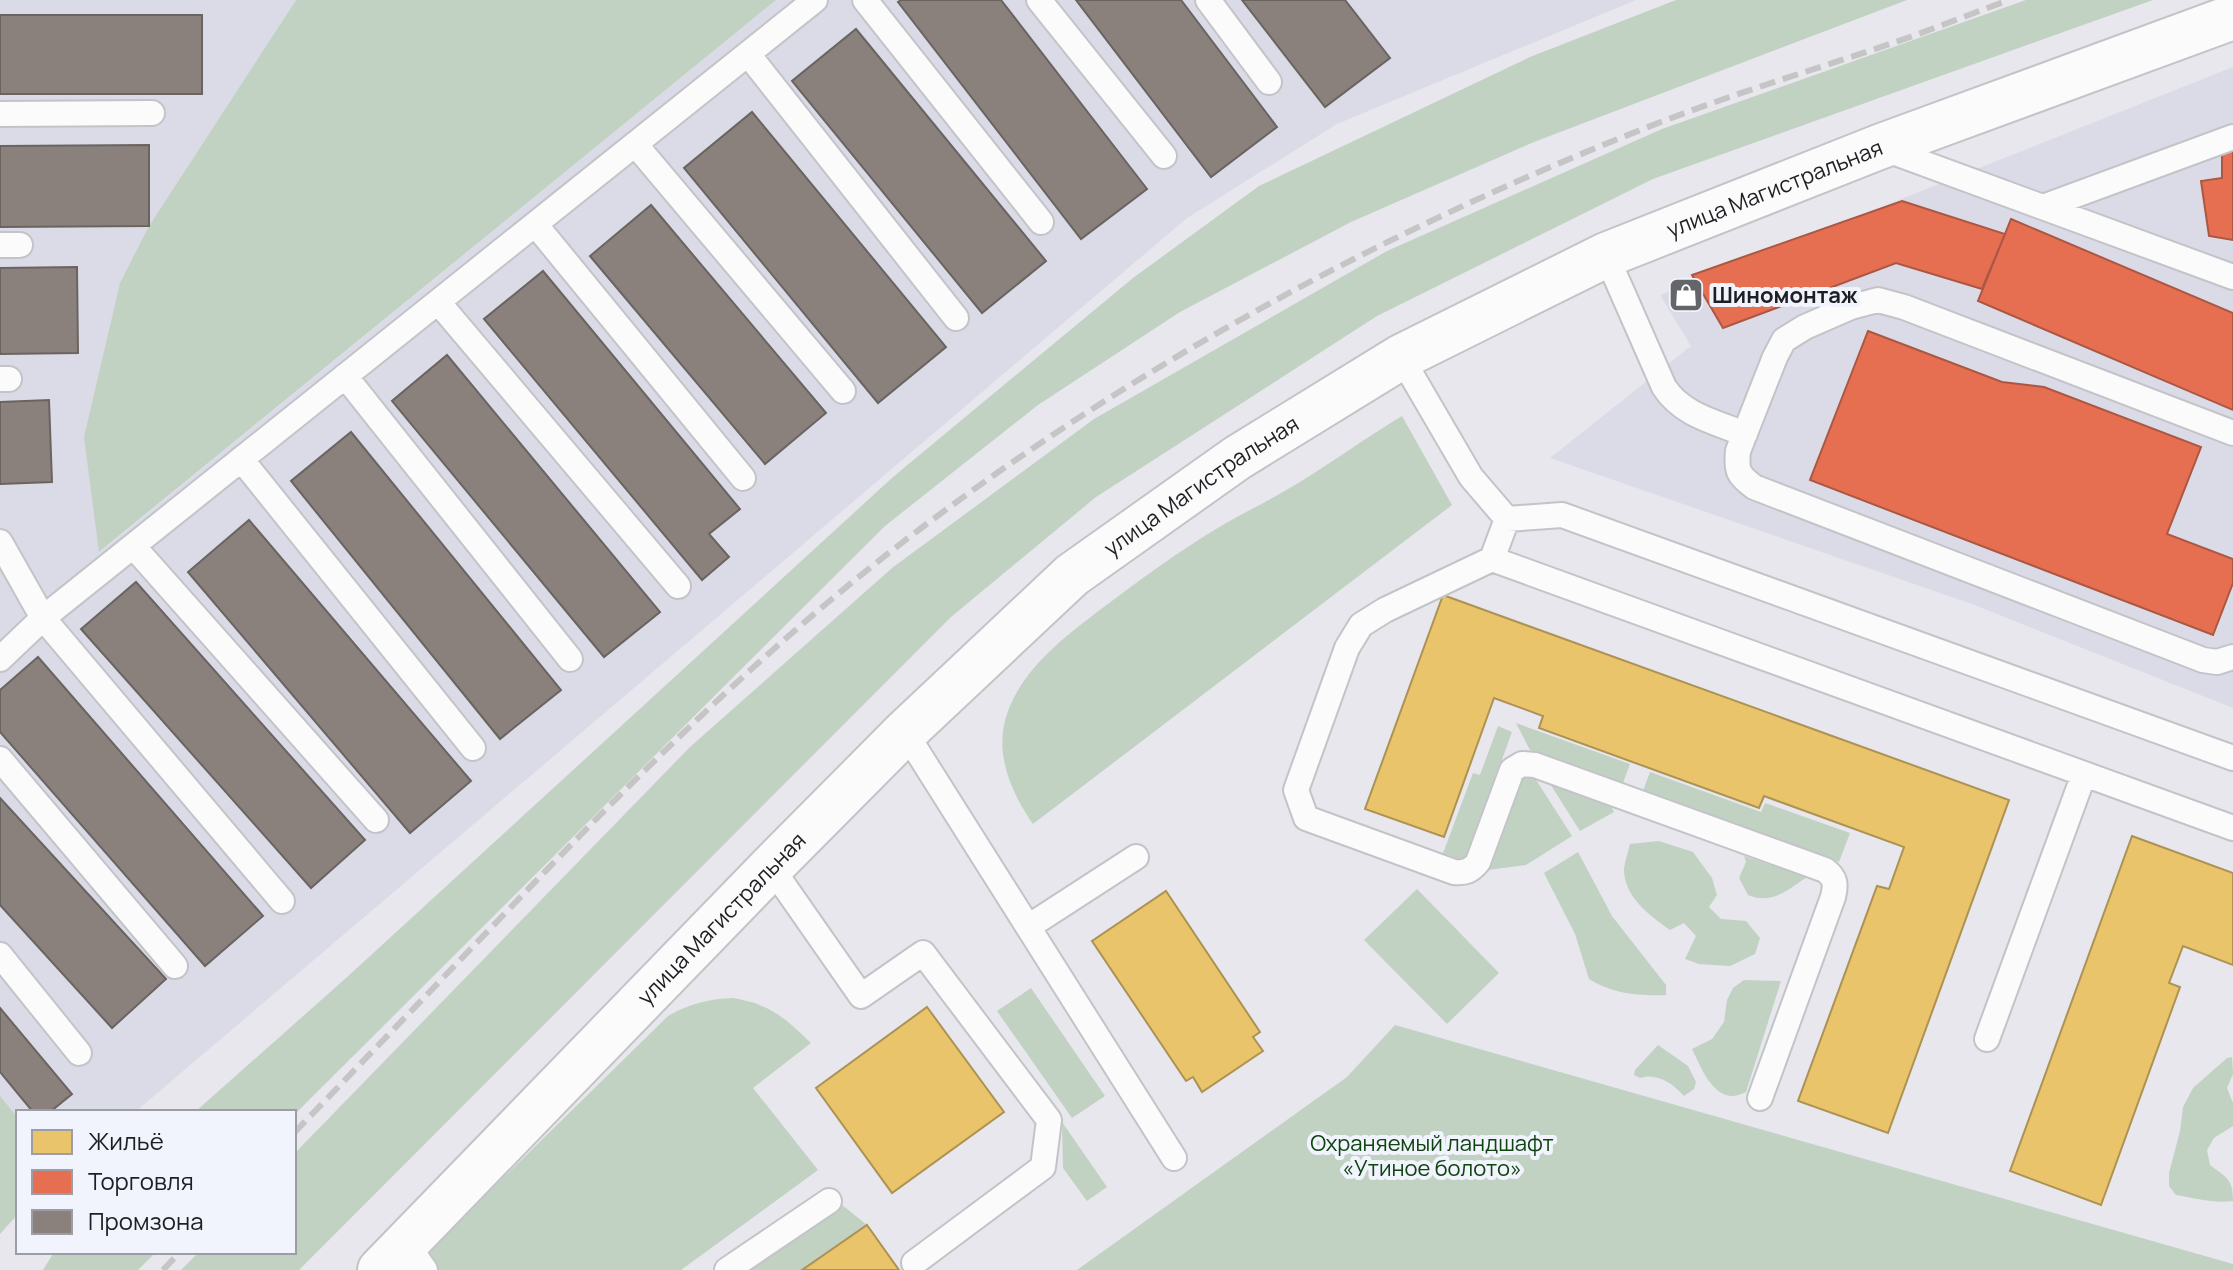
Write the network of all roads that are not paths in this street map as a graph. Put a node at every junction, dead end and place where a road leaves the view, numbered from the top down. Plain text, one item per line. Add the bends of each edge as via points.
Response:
1 (815, 0) edge
2 (865, 0) edge
3 (1039, 0) edge
4 (1208, 0) edge
5 (2233, 17) edge
6 (748, 54) junction
7 (1269, 82) dead end
8 (152, 113) dead end
9 (0, 114) edge
10 (2233, 137) edge
11 (635, 144) junction
12 (1879, 147) junction
13 (1164, 156) dead end
14 (2043, 207) junction
15 (1041, 222) dead end
16 (535, 224) junction
17 (1606, 255) junction
18 (2233, 277) edge
19 (438, 302) junction
20 (956, 318) dead end
21 (1401, 357) junction
22 (345, 376) junction
23 (843, 391) dead end
24 (2233, 433) edge
25 (1745, 434) junction
26 (241, 459) junction
27 (743, 478) dead end
28 (1507, 519) junction
29 (0, 542) edge
30 (133, 546) junction
31 (1492, 559) junction
32 (678, 586) dead end
33 (43, 618) junction
34 (2233, 657) edge
35 (0, 659) edge
36 (570, 659) dead end
37 (905, 732) junction
38 (473, 748) dead end
39 (2233, 758) edge
40 (0, 759) edge
41 (2084, 774) junction
42 (376, 820) dead end
43 (2233, 828) edge
44 (1136, 857) dead end
45 (771, 867) junction
46 (282, 901) dead end
47 (1028, 927) junction
48 (0, 955) edge
49 (175, 966) dead end
50 (1987, 1039) dead end
51 (79, 1053) dead end
52 (1760, 1098) dead end
53 (1174, 1158) dead end
54 (829, 1201) dead end
55 (404, 1261) edge
56 (914, 1263) dead end
57 (727, 1270) edge

1 - 6 lane
2 - 15 lane
3 - 13 lane
4 - 7 lane
5 - 12 main road, улица Магистральная
6 - 11 lane
6 - 20 lane
8 - 9 lane
10 - 14 lane
11 - 16 lane
11 - 23 lane
12 - 14 lane
12 - 17 main road, улица Магистральная
14 - 18 lane
16 - 19 lane
16 - 27 lane
17 - 21 main road, улица Магистральная
17 - 25 lane via 1673,401
19 - 22 lane
19 - 32 lane
21 - 28 lane via 1471,477
21 - 37 main road, улица Магистральная via 1237,458 1072,575
22 - 26 lane
22 - 36 lane
24 - 25 lane via 1878,300 1851,307 1784,340
25 - 34 lane via 1737,466 1754,487 2203,660
26 - 30 lane
26 - 38 lane
28 - 31 lane
28 - 39 lane via 1562,515
29 - 33 lane
30 - 33 lane
30 - 42 lane
31 - 41 lane
31 - 52 lane via 1361,625 1347,648 1296,790 1306,818 1464,873 1478,862 1512,770 1535,765 1825,870 1836,885 1833,897
33 - 35 lane
33 - 46 lane
37 - 45 main road, улица Магистральная
37 - 47 lane
40 - 49 lane
41 - 43 lane
41 - 50 lane
44 - 47 lane
45 - 55 main road, улица Магистральная
45 - 56 lane via 861,996 923,953 1049,1120 1043,1167
47 - 53 lane
48 - 51 lane
54 - 57 lane

